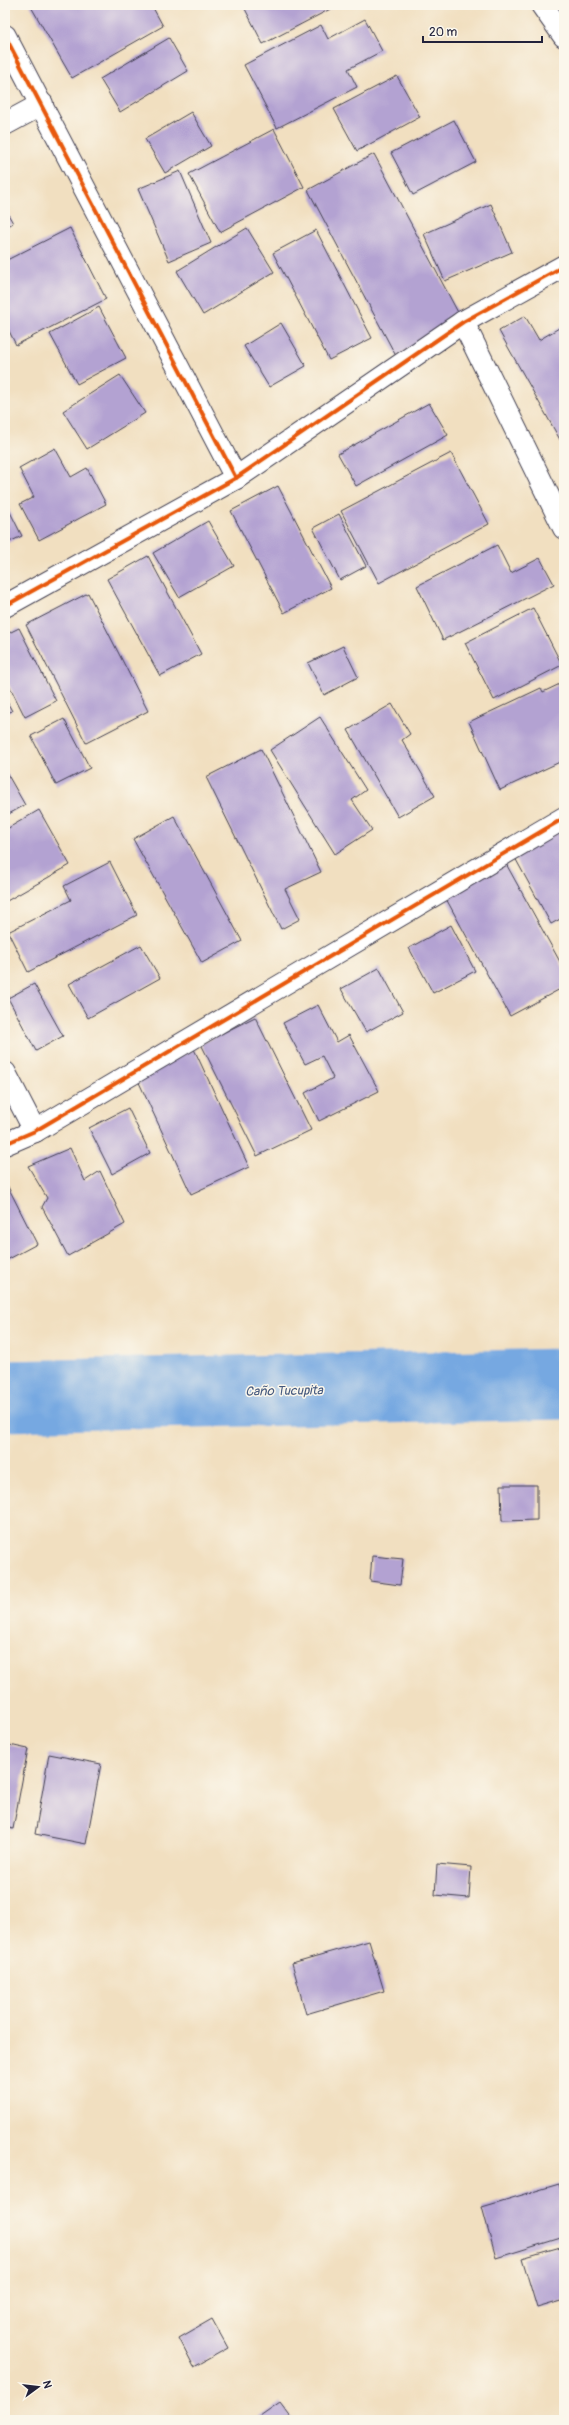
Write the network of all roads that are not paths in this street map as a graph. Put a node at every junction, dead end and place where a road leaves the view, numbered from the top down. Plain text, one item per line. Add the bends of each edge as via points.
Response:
1 (542, 5) edge
2 (5, 36) edge
3 (564, 36) edge
4 (42, 104) junction
5 (5, 124) edge
6 (564, 266) edge
7 (463, 322) junction
8 (236, 478) junction
9 (564, 528) edge
10 (5, 606) edge
11 (564, 818) edge
12 (5, 1073) edge
13 (34, 1131) junction
14 (5, 1144) edge

1 - 3 street
2 - 4 street
4 - 5 street
4 - 8 street
6 - 7 street
7 - 8 street
7 - 9 street
8 - 10 street
11 - 13 street
12 - 13 street
13 - 14 street

